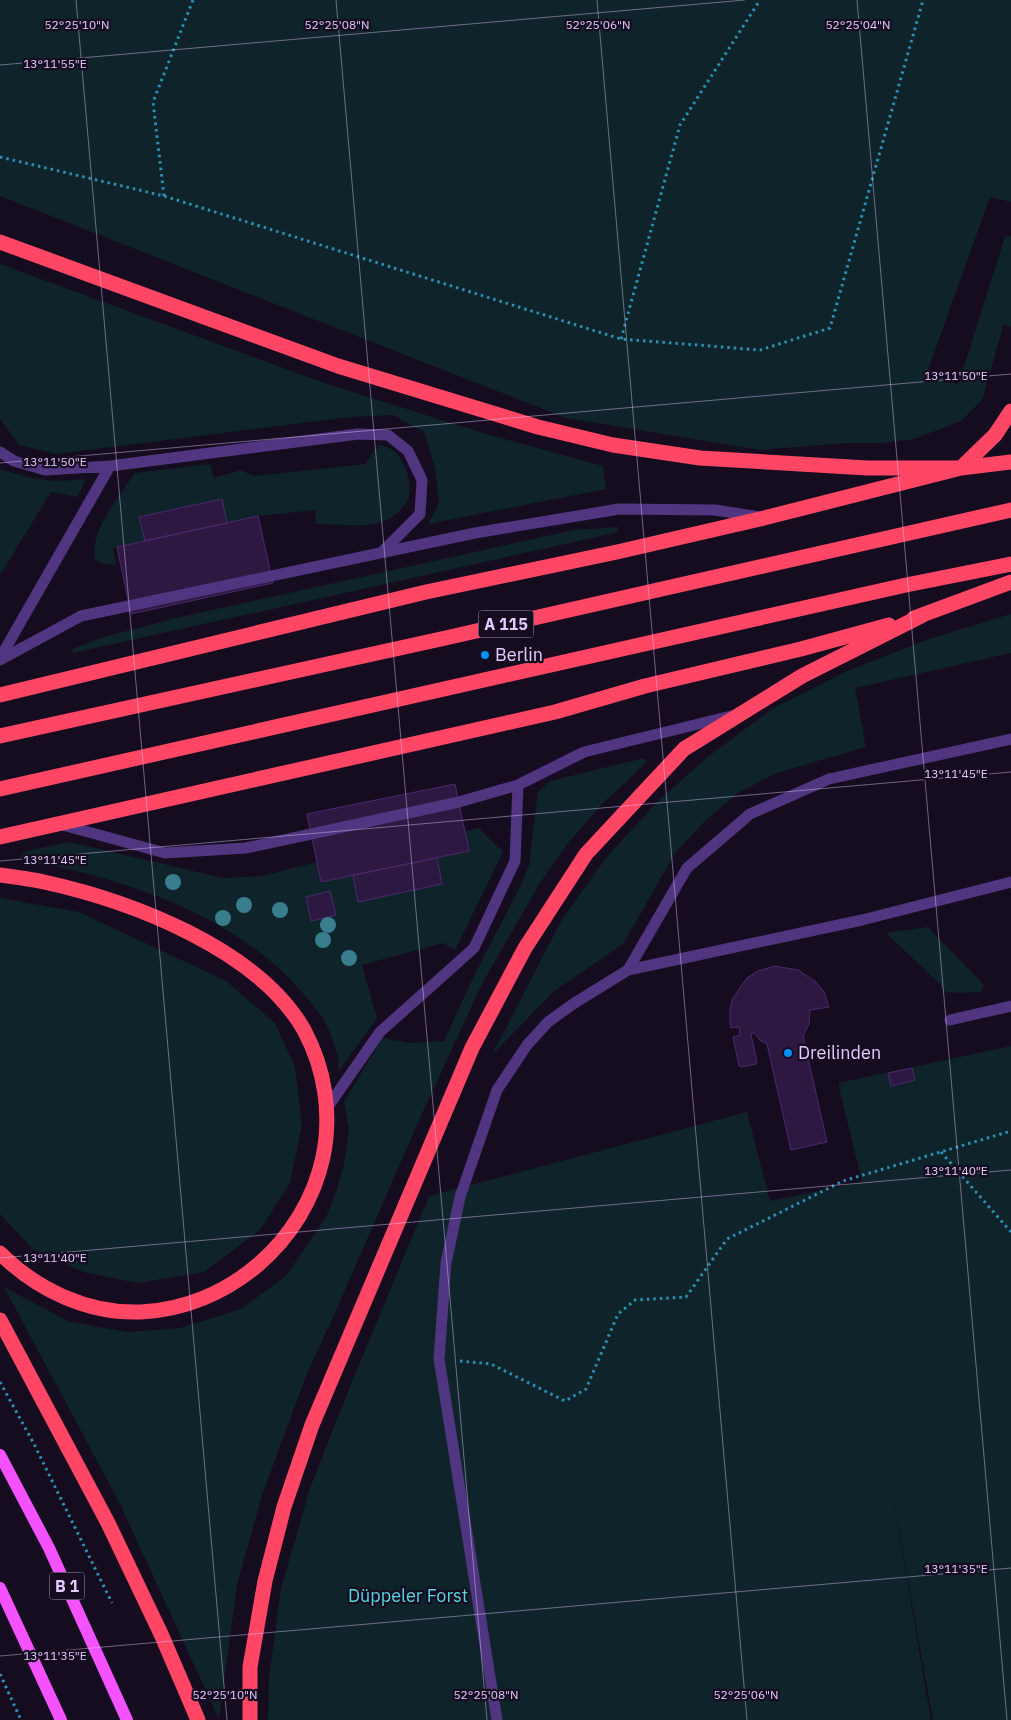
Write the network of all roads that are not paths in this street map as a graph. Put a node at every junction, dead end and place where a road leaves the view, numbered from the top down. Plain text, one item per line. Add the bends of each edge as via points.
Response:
1 (0, 242) edge
2 (1011, 411) edge
3 (0, 452) edge
4 (1011, 462) edge
5 (110, 466) junction
6 (961, 468) junction
7 (1011, 510) edge
8 (764, 518) junction
9 (381, 552) junction
10 (1011, 564) edge
11 (1011, 582) edge
12 (923, 615) junction
13 (0, 659) edge
14 (0, 695) edge
15 (742, 714) junction
16 (0, 736) edge
17 (1011, 739) edge
18 (518, 785) junction
19 (0, 789) edge
20 (57, 824) junction
21 (0, 837) edge
22 (0, 875) edge
23 (1011, 882) edge
24 (628, 970) junction
25 (1011, 1006) edge
26 (950, 1020) dead end
27 (327, 1108) junction
28 (0, 1253) edge
29 (0, 1320) edge
30 (0, 1455) edge
31 (0, 1588) edge
32 (61, 1720) edge
33 (127, 1720) edge
34 (198, 1720) edge
35 (250, 1720) edge
36 (497, 1720) edge

1 - 6 highway via 338,366 538,427 613,446 700,458 867,468
2 - 6 highway via 996,435
3 - 5 lane via 14,461 45,470
4 - 6 highway
5 - 9 lane via 358,434 388,435 408,450 422,480 420,514
5 - 13 lane
6 - 8 highway
7 - 16 highway, A 115
8 - 9 lane via 715,510 619,508 475,532
8 - 14 highway via 426,592
9 - 13 lane via 80,616
10 - 19 highway
11 - 12 highway
12 - 15 highway via 802,676
12 - 20 highway via 555,712
15 - 18 lane via 584,752
15 - 35 highway via 684,749 586,854 525,948 472,1048 312,1426 284,1507 265,1581 250,1668
17 - 24 lane via 829,779 750,814 687,868
18 - 20 lane via 459,802 246,848 166,854
18 - 27 lane via 515,861 474,948 380,1032
20 - 21 highway
22 - 27 highway via 70,888 133,909 166,922 241,964 270,988 304,1031 316,1058
23 - 24 lane via 862,920
24 - 36 lane via 548,1022 527,1045 497,1090 460,1197 446,1262 439,1359
25 - 26 lane
27 - 28 highway via 326,1140 320,1169 307,1204 280,1245 242,1278 222,1290 195,1301 150,1311 118,1311 94,1307 46,1289
29 - 34 highway via 108,1523
30 - 33 main road, B 1 via 49,1548
31 - 32 main road

